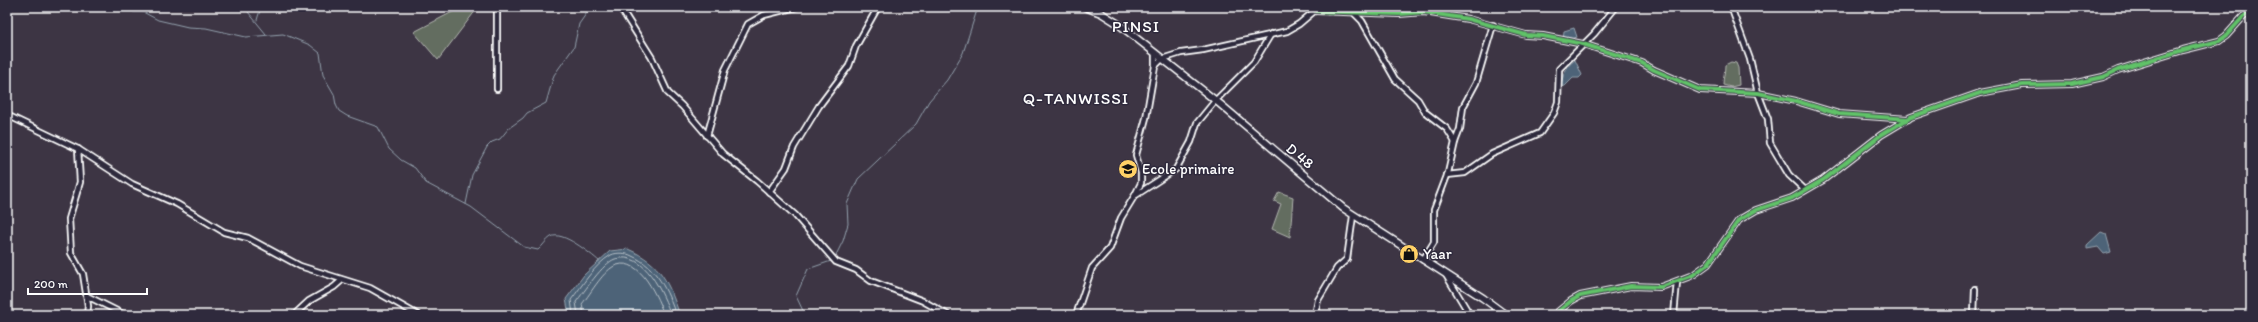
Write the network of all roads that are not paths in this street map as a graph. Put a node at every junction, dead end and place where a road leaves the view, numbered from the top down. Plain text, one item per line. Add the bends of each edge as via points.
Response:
1 (497, 7) edge
2 (620, 7) edge
3 (796, 7) edge
4 (878, 7) edge
5 (1085, 7) edge
6 (1348, 7) edge
7 (1616, 7) edge
8 (1731, 7) edge
9 (1318, 9) edge
10 (2251, 11) edge
11 (1354, 12) junction
12 (1493, 25) junction
13 (1271, 34) junction
14 (1583, 44) junction
15 (1155, 53) junction
16 (1162, 58) junction
17 (1155, 66) junction
18 (497, 88) dead end
19 (1758, 93) junction
20 (1215, 101) junction
21 (7, 115) edge
22 (1908, 119) junction
23 (707, 136) junction
24 (1454, 142) junction
25 (78, 149) junction
26 (1448, 175) junction
27 (1805, 190) junction
28 (770, 192) junction
29 (1136, 196) junction
30 (1353, 216) junction
31 (1423, 260) junction
32 (1445, 274) junction
33 (342, 280) junction
34 (1677, 282) junction
35 (1976, 289) dead end
36 (86, 296) junction
37 (87, 315) edge
38 (125, 315) edge
39 (294, 315) edge
40 (418, 315) edge
41 (948, 315) edge
42 (1076, 315) edge
43 (1315, 315) edge
44 (1470, 315) edge
45 (1506, 315) edge
46 (1554, 315) edge
47 (1674, 315) edge
48 (1974, 315) edge

1 - 18 street
2 - 23 street via 652,58 668,93
3 - 23 street via 764,15 748,24 725,70
4 - 28 street via 856,46 849,66 819,106 794,147 786,168
5 - 15 street, D 48 via 1110,18
6 - 11 street
7 - 14 street
8 - 19 street via 1750,59
9 - 11 street
9 - 13 street via 1291,29
10 - 22 street via 2219,41 2072,84 2022,85 1980,93
11 - 12 street via 1430,12
11 - 24 street via 1362,21 1395,79 1418,100 1425,112 1447,129
12 - 14 street via 1526,36 1543,36
12 - 24 street via 1476,83 1463,107 1460,129
13 - 16 street
13 - 20 street via 1254,62
14 - 19 street via 1642,63 1700,90
14 - 26 street via 1559,69 1558,102 1546,128 1481,160 1465,173
15 - 16 street, D 48
15 - 17 street
16 - 17 street
16 - 20 street, D 48
17 - 29 street via 1146,118 1136,155 1141,183
19 - 22 street via 1838,114
19 - 27 street via 1768,119 1770,143 1789,175
20 - 29 street via 1197,123 1191,142 1176,169
20 - 30 street, D 48
21 - 25 street
22 - 27 street via 1881,135 1823,180
23 - 28 street via 723,154
24 - 26 street
25 - 33 street via 132,184 177,204 224,232 248,238 292,263
25 - 36 street via 80,182 69,219 71,253 83,274
26 - 31 street via 1434,210 1434,242
27 - 34 street via 1792,198 1756,210 1739,220 1708,264
28 - 41 street via 795,215 836,262
29 - 42 street via 1121,218 1110,248 1092,268
30 - 31 street, D 48
30 - 43 street via 1347,259 1337,268 1318,300
31 - 32 street, D 48
32 - 44 street
32 - 45 street, D 48
33 - 39 street via 309,301
33 - 40 street via 370,288
34 - 46 street via 1661,287 1631,286 1580,296
34 - 47 street
35 - 48 street
36 - 37 street
36 - 38 street

